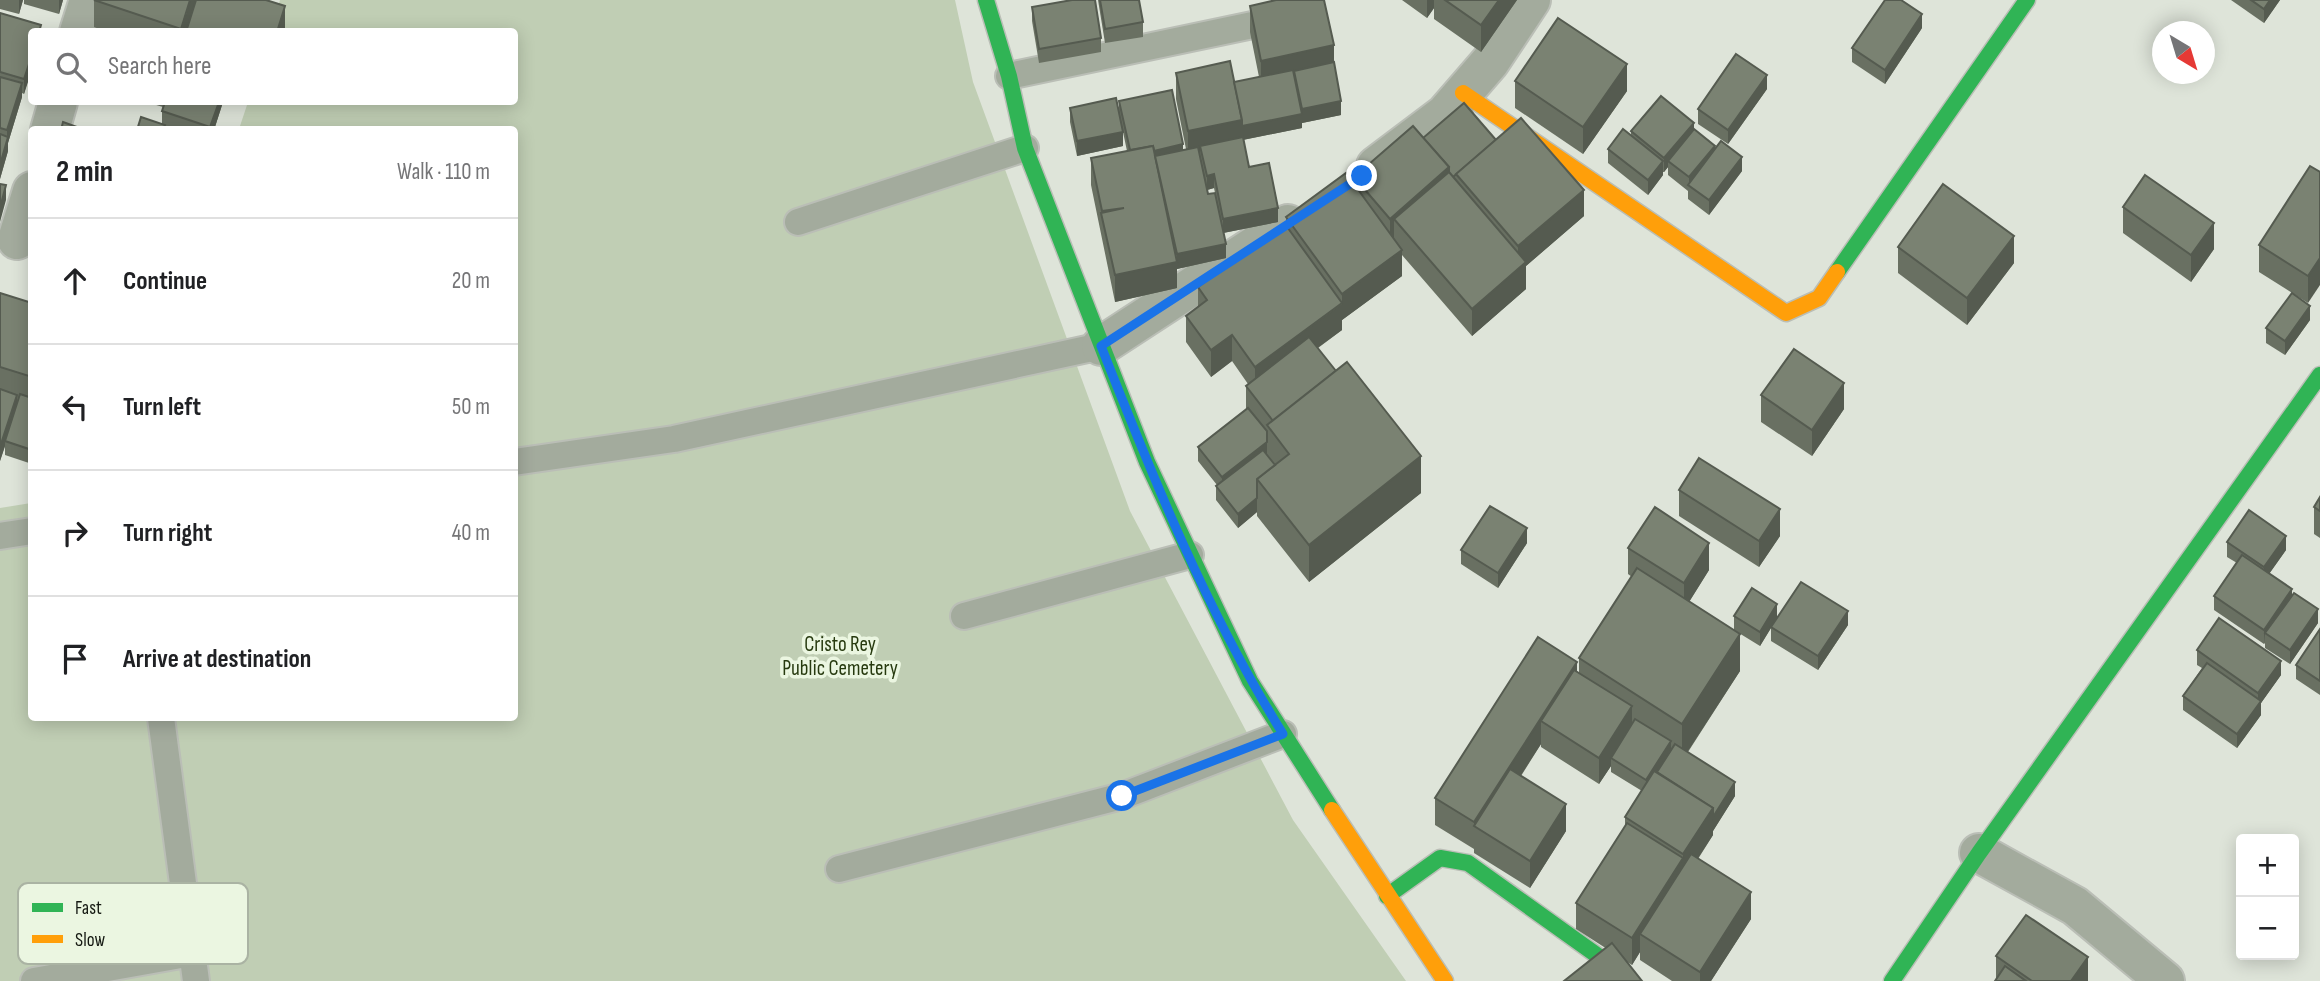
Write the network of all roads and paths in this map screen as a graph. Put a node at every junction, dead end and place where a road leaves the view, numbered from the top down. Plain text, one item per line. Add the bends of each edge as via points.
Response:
1 (89, 0) edge
2 (986, 0) edge
3 (1531, 0) edge
4 (2027, 0) edge
5 (1267, 22) edge
6 (80, 28) edge
7 (1009, 76) junction
8 (1463, 93) junction
9 (57, 105) edge
10 (51, 126) edge
11 (1025, 148) junction
12 (1350, 184) edge
13 (28, 204) edge
14 (1316, 206) edge
15 (798, 222) dead end
16 (17, 240) dead end
17 (1101, 346) junction
18 (2320, 375) edge
19 (518, 461) edge
20 (28, 532) edge
21 (0, 536) edge
22 (1190, 555) junction
23 (964, 616) dead end
24 (161, 721) edge
25 (1283, 734) junction
26 (1979, 853) junction
27 (839, 869) dead end
28 (183, 883) edge
29 (1387, 896) junction
30 (1605, 961) edge
31 (130, 964) edge
32 (34, 981) edge
33 (1445, 981) edge
34 (1892, 981) edge
35 (2165, 981) edge

1 - 6 street
2 - 7 street
3 - 8 street
4 - 8 street via 1819,298 1786,313
5 - 7 lane
7 - 11 street
8 - 12 street via 1445,114
9 - 10 street
11 - 15 lane
11 - 17 street
13 - 16 street
14 - 17 street
17 - 19 lane via 674,439
17 - 22 street via 1147,463
18 - 26 street
20 - 21 lane
22 - 23 lane
22 - 25 street via 1250,681
24 - 28 lane
25 - 27 lane via 1122,796
25 - 29 street
26 - 34 street
26 - 35 street via 2075,906
29 - 30 street via 1440,858 1468,863
29 - 33 street
31 - 32 lane

